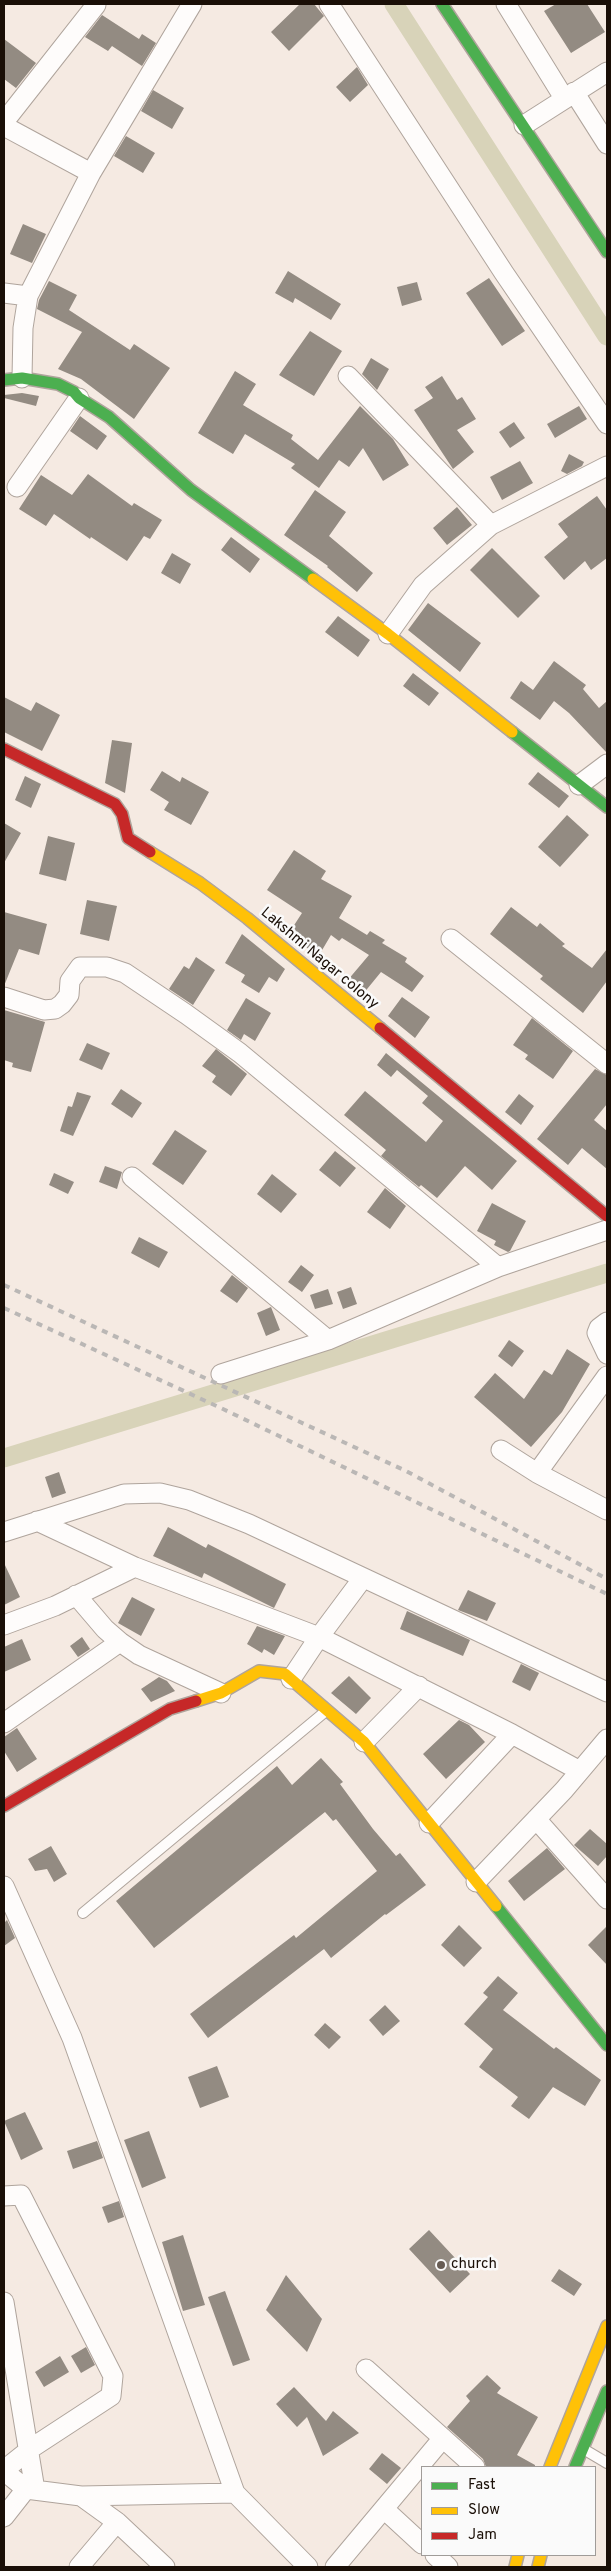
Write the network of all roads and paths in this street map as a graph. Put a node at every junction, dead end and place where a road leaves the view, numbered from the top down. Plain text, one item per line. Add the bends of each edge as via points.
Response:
1 (192, 4) edge
2 (329, 4) edge
3 (442, 4) edge
4 (506, 4) edge
5 (96, 5) dead end
6 (607, 72) edge
7 (564, 99) junction
8 (531, 120) junction
9 (4, 122) edge
10 (4, 126) edge
11 (607, 144) edge
12 (91, 173) junction
13 (607, 252) edge
14 (4, 294) edge
15 (28, 296) junction
16 (348, 376) dead end
17 (13, 379) edge
18 (80, 398) junction
19 (607, 424) edge
20 (607, 466) edge
21 (17, 487) dead end
22 (491, 526) junction
23 (388, 634) junction
24 (4, 749) edge
25 (607, 764) edge
26 (579, 784) junction
27 (607, 807) edge
28 (451, 939) dead end
29 (4, 997) edge
30 (607, 1064) edge
31 (132, 1177) dead end
32 (607, 1216) edge
33 (607, 1230) edge
34 (498, 1266) junction
35 (607, 1322) edge
36 (328, 1340) junction
37 (607, 1354) edge
38 (221, 1374) dead end
39 (607, 1376) edge
40 (501, 1450) dead end
41 (537, 1473) junction
42 (607, 1510) edge
43 (37, 1521) junction
44 (4, 1532) edge
45 (134, 1567) junction
46 (363, 1578) junction
47 (76, 1595) junction
48 (4, 1625) edge
49 (319, 1637) junction
50 (120, 1642) junction
51 (291, 1679) junction
52 (419, 1686) junction
53 (607, 1692) edge
54 (220, 1693) junction
55 (327, 1710) junction
56 (4, 1723) edge
57 (512, 1734) junction
58 (607, 1739) edge
59 (364, 1742) junction
60 (580, 1771) junction
61 (4, 1806) edge
62 (536, 1819) junction
63 (428, 1822) junction
64 (476, 1882) junction
65 (4, 1886) edge
66 (607, 1899) edge
67 (83, 1913) dead end
68 (607, 2045) edge
69 (4, 2196) edge
70 (4, 2302) edge
71 (607, 2326) edge
72 (366, 2369) dead end
73 (607, 2391) edge
74 (443, 2438) junction
75 (583, 2449) junction
76 (29, 2452) junction
77 (607, 2464) edge
78 (475, 2466) edge
79 (550, 2466) edge
80 (575, 2466) edge
81 (4, 2470) edge
82 (31, 2490) junction
83 (235, 2493) junction
84 (81, 2496) junction
85 (384, 2509) junction
86 (4, 2517) edge
87 (117, 2522) junction
88 (421, 2543) edge
89 (435, 2556) edge
90 (79, 2567) edge
91 (165, 2567) edge
92 (308, 2567) edge
93 (335, 2567) edge
94 (448, 2567) edge

1 - 12 street
2 - 19 street via 504,273
3 - 8 main road
4 - 7 street
5 - 9 street
6 - 7 street
7 - 8 street
7 - 11 street
8 - 13 main road
10 - 12 street
12 - 15 street
14 - 15 street
15 - 17 street
16 - 22 street
17 - 18 main road via 58,384
18 - 21 street
18 - 23 main road via 109,417 191,490
20 - 22 street
22 - 23 street via 423,586
23 - 26 main road
24 - 32 main road, Lakshmi Nagar colony via 114,804 122,814 128,838 200,883 247,918
25 - 26 street
26 - 27 main road
28 - 30 street
29 - 34 street via 44,1010 55,1009 69,995 70,981 80,967 107,967 125,972 240,1053
31 - 36 street
33 - 34 street
34 - 36 street
35 - 37 street via 597,1334
36 - 38 street
39 - 41 street
40 - 41 street
41 - 42 street
43 - 44 street
43 - 45 street
43 - 46 street via 124,1494 160,1493 189,1500 249,1524
45 - 47 street
45 - 49 street
46 - 49 street
46 - 53 street
47 - 48 street
47 - 50 street via 104,1629
49 - 51 street
49 - 52 street
50 - 54 street via 139,1655
50 - 56 street
51 - 54 main road via 285,1674 259,1672
51 - 55 main road
52 - 57 street
52 - 59 street
54 - 61 main road via 170,1709
55 - 59 main road
55 - 67 lane
57 - 60 street
57 - 63 street
58 - 60 street
59 - 63 main road
60 - 62 street
62 - 64 street
62 - 66 street
63 - 64 main road
64 - 68 main road
65 - 83 street via 72,2038
69 - 76 street via 21,2195 113,2376 111,2396
70 - 76 street
71 - 79 main road
72 - 74 street
73 - 75 main road
74 - 78 street
74 - 85 street
75 - 77 lane
75 - 80 main road
76 - 81 street
76 - 82 street
81 - 82 street
82 - 84 street
82 - 86 street
83 - 84 street
83 - 92 street
84 - 87 street
85 - 88 street
85 - 93 street
87 - 90 street
87 - 91 street
89 - 94 street

